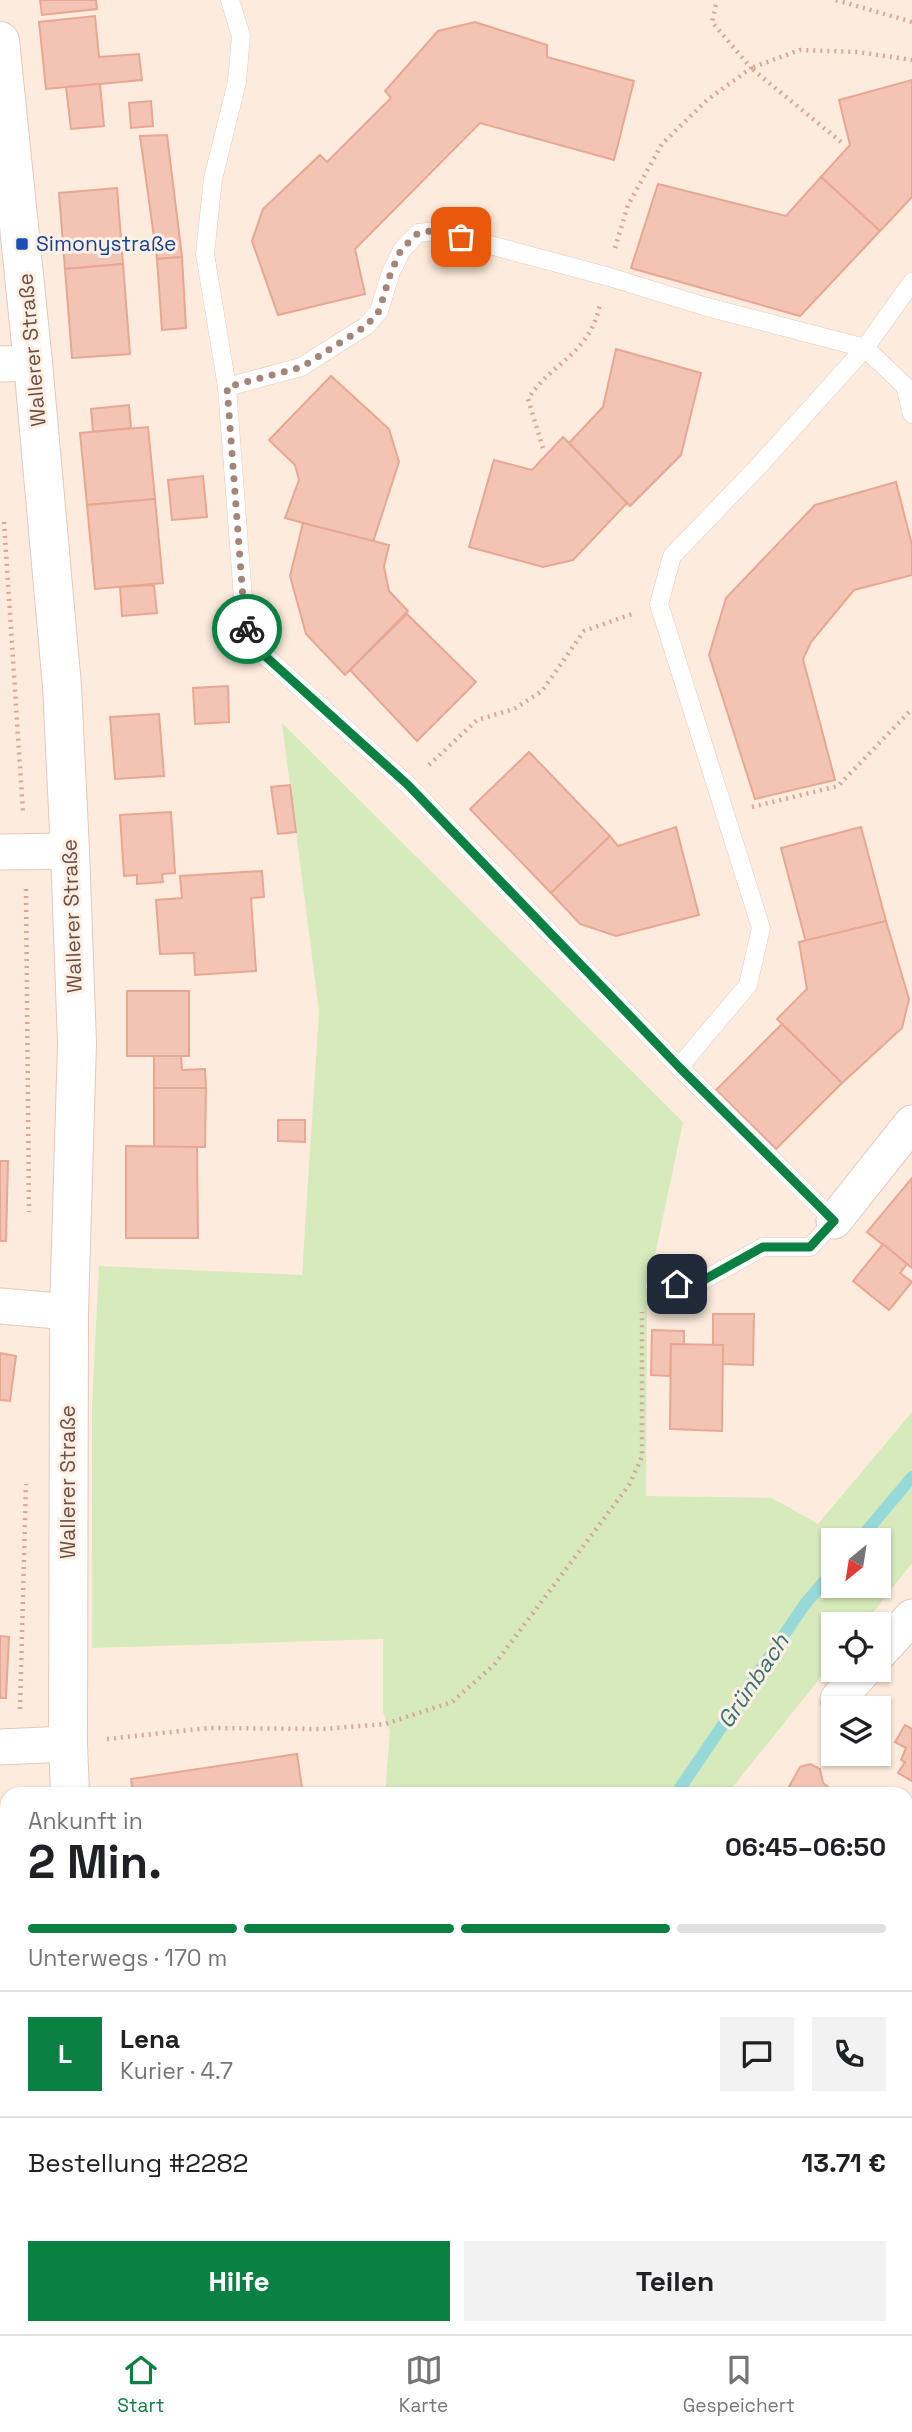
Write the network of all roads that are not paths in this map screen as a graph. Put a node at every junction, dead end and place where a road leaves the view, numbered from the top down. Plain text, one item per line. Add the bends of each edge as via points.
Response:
1 (230, 0) edge
2 (0, 41) edge
3 (9, 209) edge
4 (912, 282) edge
5 (865, 348) junction
6 (17, 363) edge
7 (227, 387) junction
8 (912, 414) edge
9 (70, 851) junction
10 (13, 852) edge
11 (679, 1067) junction
12 (912, 1123) edge
13 (834, 1221) junction
14 (655, 1286) road end
15 (0, 1306) edge
16 (69, 1312) junction
17 (912, 1617) edge
18 (891, 1640) edge
19 (853, 1682) edge
20 (841, 1696) edge
21 (68, 1744) junction
22 (10, 1748) edge
23 (70, 1787) edge

1 - 7 lane via 241,36 237,82 214,179 205,254
2 - 3 street, Wallerer Straße
3 - 6 street, Wallerer Straße
4 - 5 lane
5 - 7 lane via 437,230 418,233 401,250 379,311 366,326 302,367
5 - 8 lane via 905,386
5 - 11 lane via 672,556 659,604 761,928 748,985
6 - 9 street, Wallerer Straße via 62,686
7 - 11 lane via 245,625 264,655 408,785
9 - 10 street
9 - 16 street, Wallerer Straße via 76,1043
11 - 13 lane
12 - 13 street
13 - 14 lane via 810,1247 763,1247 700,1282
15 - 16 street
16 - 21 street, Wallerer Straße
17 - 18 street
19 - 20 street
21 - 22 street
21 - 23 street, Wallerer Straße

